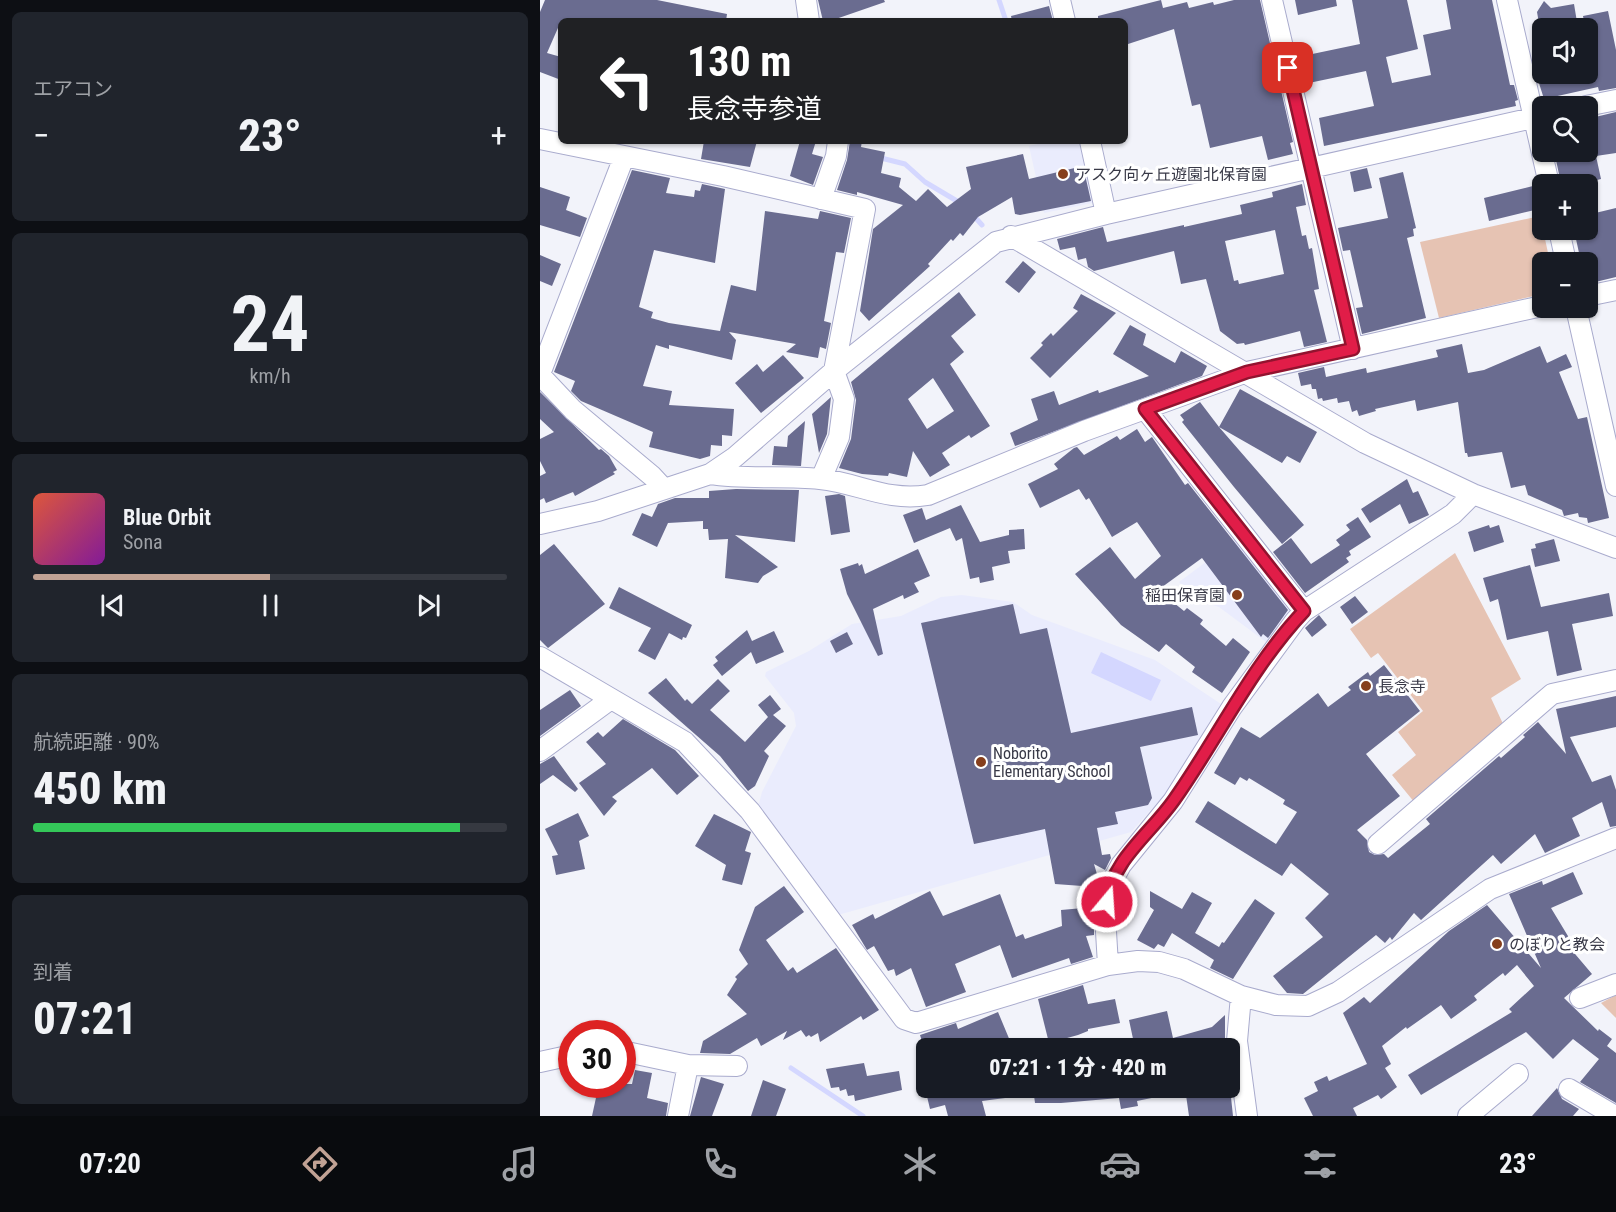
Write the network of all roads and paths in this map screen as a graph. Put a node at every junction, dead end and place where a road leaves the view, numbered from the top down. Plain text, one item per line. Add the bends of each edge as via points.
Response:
1 (806, 0) edge
2 (1061, 0) edge
3 (1272, 0) edge
4 (1507, 0) edge
5 (809, 18) edge
6 (1064, 18) edge
7 (1532, 96) edge
8 (1616, 100) edge
9 (1598, 104) edge
10 (1532, 118) edge
11 (540, 139) edge
12 (558, 143) edge
13 (563, 144) edge
14 (838, 144) edge
15 (1091, 144) edge
16 (624, 157) junction
17 (1310, 169) junction
18 (821, 199) junction
19 (1106, 214) junction
20 (1011, 236) junction
21 (1616, 290) edge
22 (1598, 294) edge
23 (1532, 308) edge
24 (1578, 318) edge
25 (1353, 349) junction
26 (834, 371) junction
27 (1247, 372) junction
28 (540, 375) edge
29 (1145, 409) junction
30 (710, 474) junction
31 (821, 479) junction
32 (1616, 486) edge
33 (664, 489) junction
34 (1473, 494) junction
35 (540, 524) edge
36 (1616, 548) edge
37 (1304, 611) junction
38 (540, 657) edge
39 (1616, 680) edge
40 (611, 699) junction
41 (540, 751) edge
42 (1616, 838) edge
43 (1378, 844) dead end
44 (1108, 964) junction
45 (1616, 984) edge
46 (1241, 996) junction
47 (1580, 998) dead end
48 (636, 1054) edge
49 (558, 1058) edge
50 (540, 1062) edge
51 (688, 1065) junction
52 (737, 1066) dead end
53 (1518, 1074) dead end
54 (1569, 1089) dead end
55 (1601, 1113) edge
56 (678, 1116) edge
57 (1247, 1116) edge
58 (1468, 1116) edge

1 - 5 street
2 - 6 street
3 - 17 street
4 - 7 street
8 - 9 street
10 - 17 street
11 - 12 street
13 - 16 street
14 - 18 street
15 - 19 street
16 - 18 street
16 - 28 street
17 - 19 street
17 - 25 street
18 - 26 street via 865,209
19 - 20 street
20 - 26 street via 994,242
20 - 27 street
21 - 22 street
23 - 25 street
24 - 32 street
25 - 27 street
26 - 30 street
26 - 31 street via 844,399 839,437
27 - 29 street
27 - 34 street via 1365,443
28 - 33 street via 573,410
29 - 31 street via 928,495 907,499
29 - 37 street
30 - 31 street
30 - 33 street
33 - 35 street via 597,512
34 - 36 street
34 - 37 street via 1453,514
37 - 44 street via 1232,707 1173,801 1121,865 1108,889
38 - 40 street
39 - 43 street via 1552,694
40 - 41 street
40 - 44 street via 684,742 750,811 904,1019 916,1023
42 - 46 street via 1490,889 1326,999 1290,1007
44 - 46 street via 1160,962
45 - 47 street
46 - 57 street via 1237,1041
48 - 51 street
49 - 50 street
51 - 52 street
51 - 56 street
53 - 58 street
54 - 55 street

